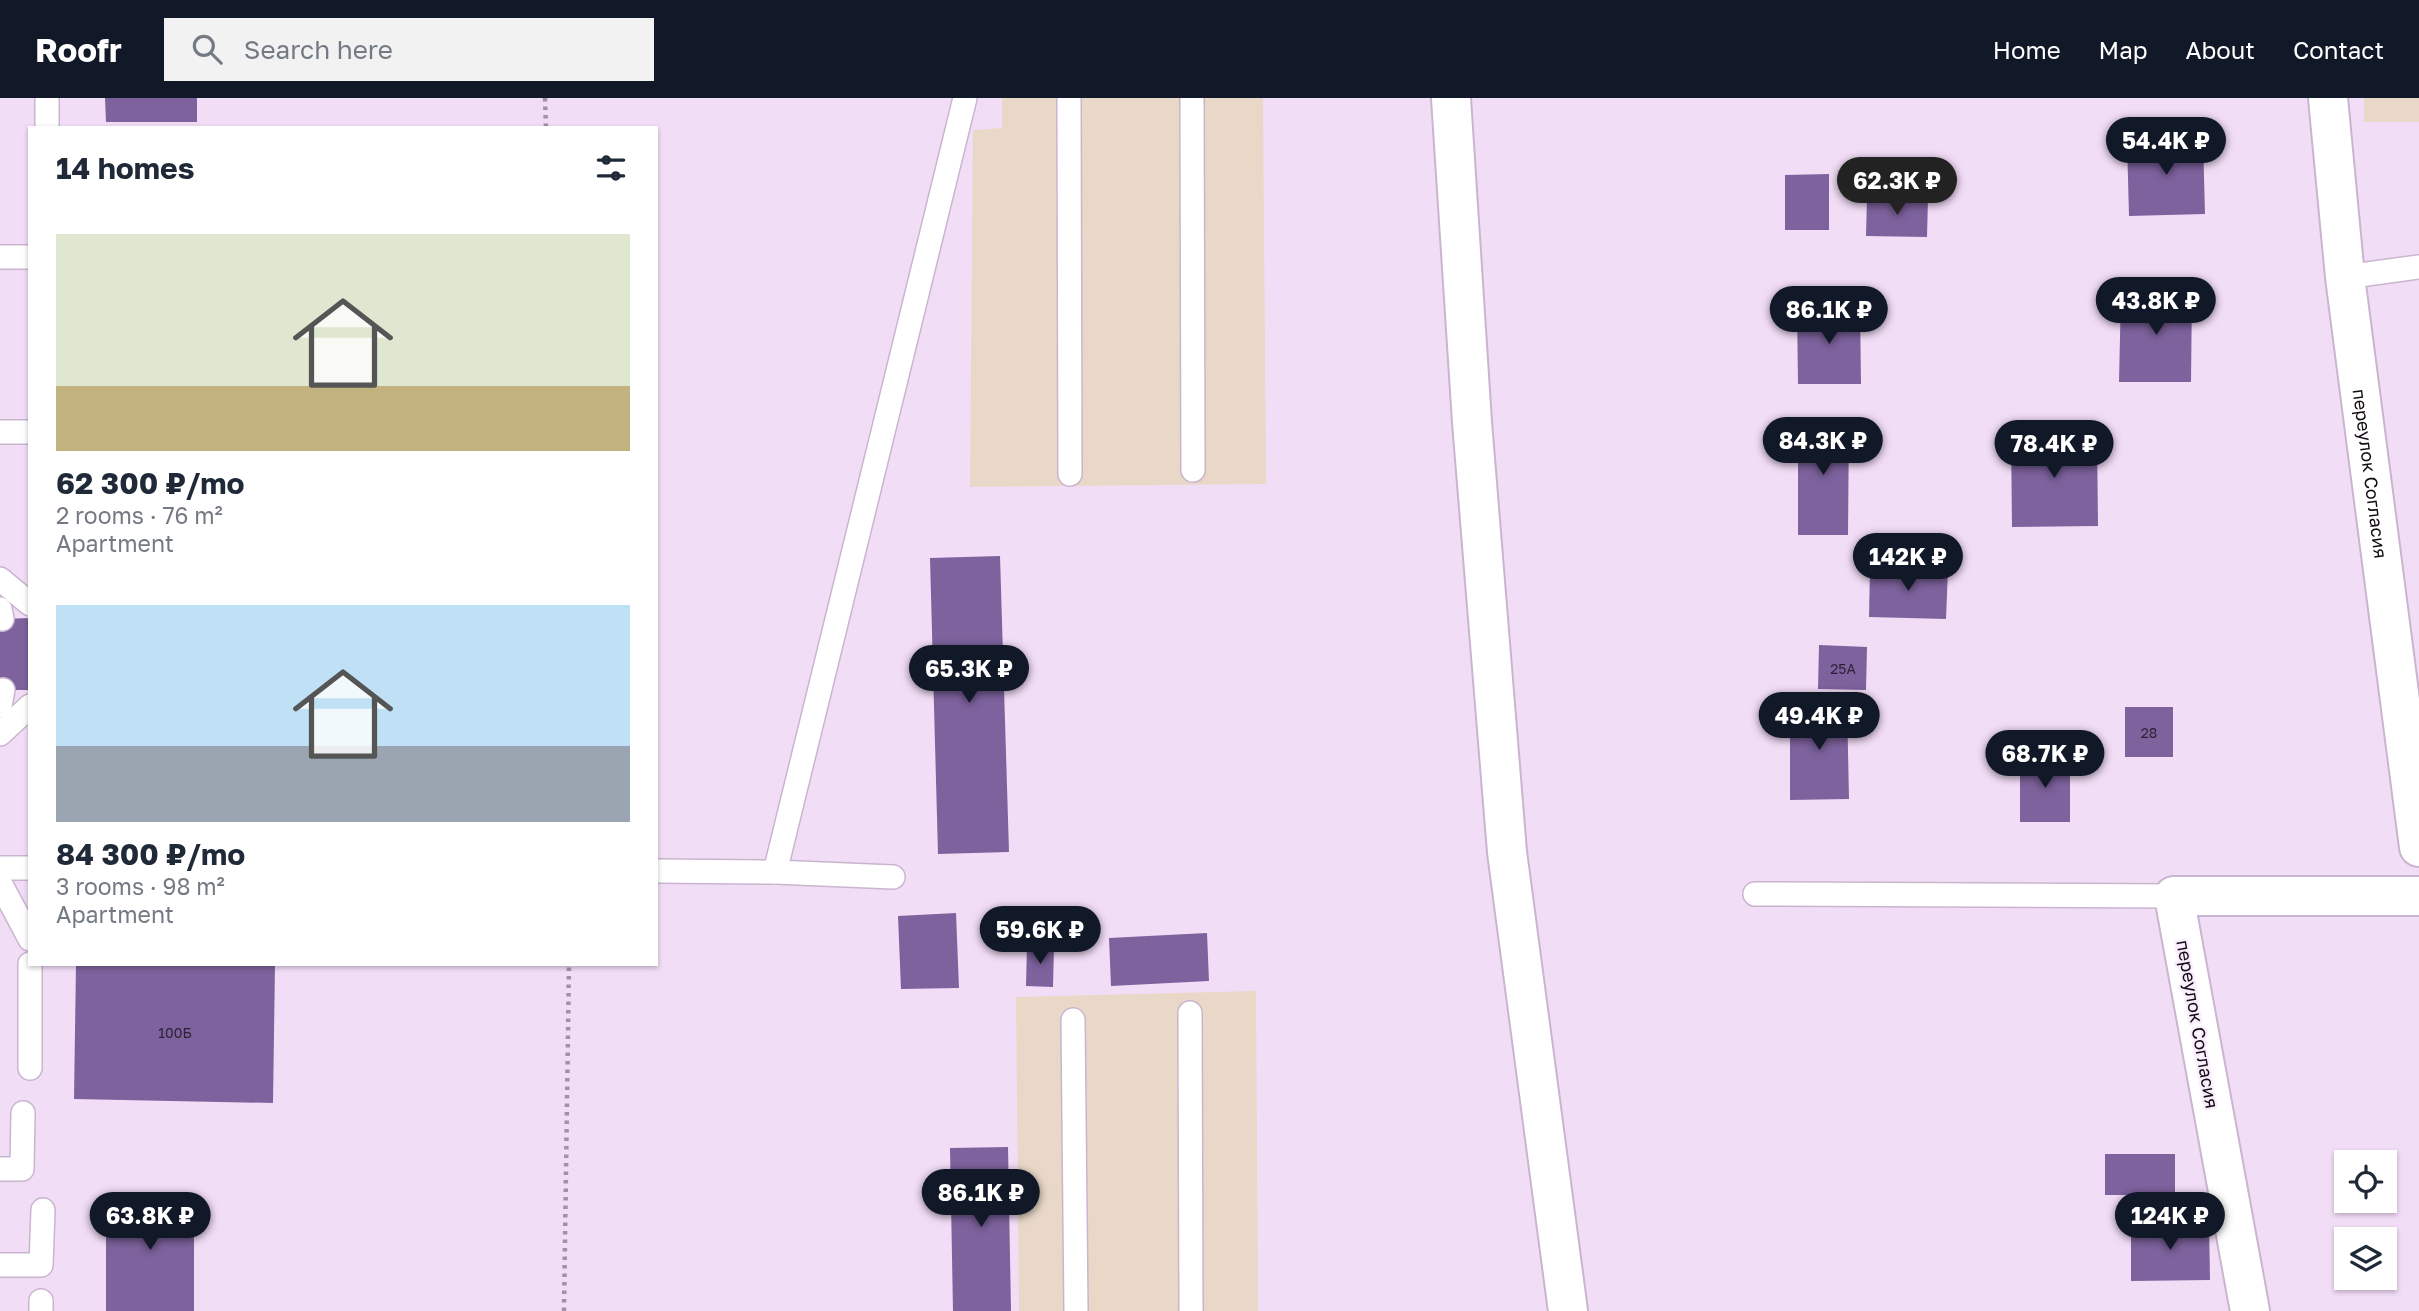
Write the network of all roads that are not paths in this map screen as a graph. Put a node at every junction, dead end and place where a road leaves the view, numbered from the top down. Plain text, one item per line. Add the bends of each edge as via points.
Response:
1 (47, 98) edge
2 (965, 98) edge
3 (1069, 98) edge
4 (1192, 98) edge
5 (1451, 98) edge
6 (2328, 98) edge
7 (47, 126) edge
8 (0, 257) edge
9 (28, 257) edge
10 (2419, 267) edge
11 (2345, 277) junction
12 (0, 432) edge
13 (28, 432) edge
14 (1193, 470) dead end
15 (1070, 474) dead end
16 (0, 578) edge
17 (28, 589) edge
18 (28, 602) edge
19 (28, 708) edge
20 (28, 723) edge
21 (0, 736) edge
22 (2419, 847) edge
23 (0, 868) edge
24 (28, 868) edge
25 (658, 871) edge
26 (775, 872) junction
27 (893, 877) dead end
28 (0, 883) edge
29 (1755, 894) dead end
30 (2174, 896) junction
31 (2419, 896) edge
32 (28, 935) edge
33 (30, 966) edge
34 (1190, 1013) dead end
35 (1073, 1020) dead end
36 (30, 1068) dead end
37 (23, 1113) dead end
38 (0, 1169) edge
39 (43, 1210) dead end
40 (0, 1265) edge
41 (1076, 1311) edge
42 (1191, 1311) edge
43 (1568, 1311) edge
44 (2250, 1311) edge

1 - 7 lane
2 - 26 lane
3 - 15 lane
4 - 14 lane
5 - 43 street via 1507,852
6 - 11 street, переулок Согласия
8 - 9 lane
10 - 11 lane
11 - 22 street, переулок Согласия
12 - 13 lane
16 - 17 lane
16 - 18 lane
19 - 21 lane
20 - 21 lane
23 - 24 lane
25 - 26 lane
26 - 27 lane
28 - 32 lane
29 - 30 lane
30 - 31 street
30 - 44 street, переулок Согласия
33 - 36 lane
34 - 42 lane
35 - 41 lane
37 - 38 lane via 22,1169
39 - 40 lane via 41,1265

